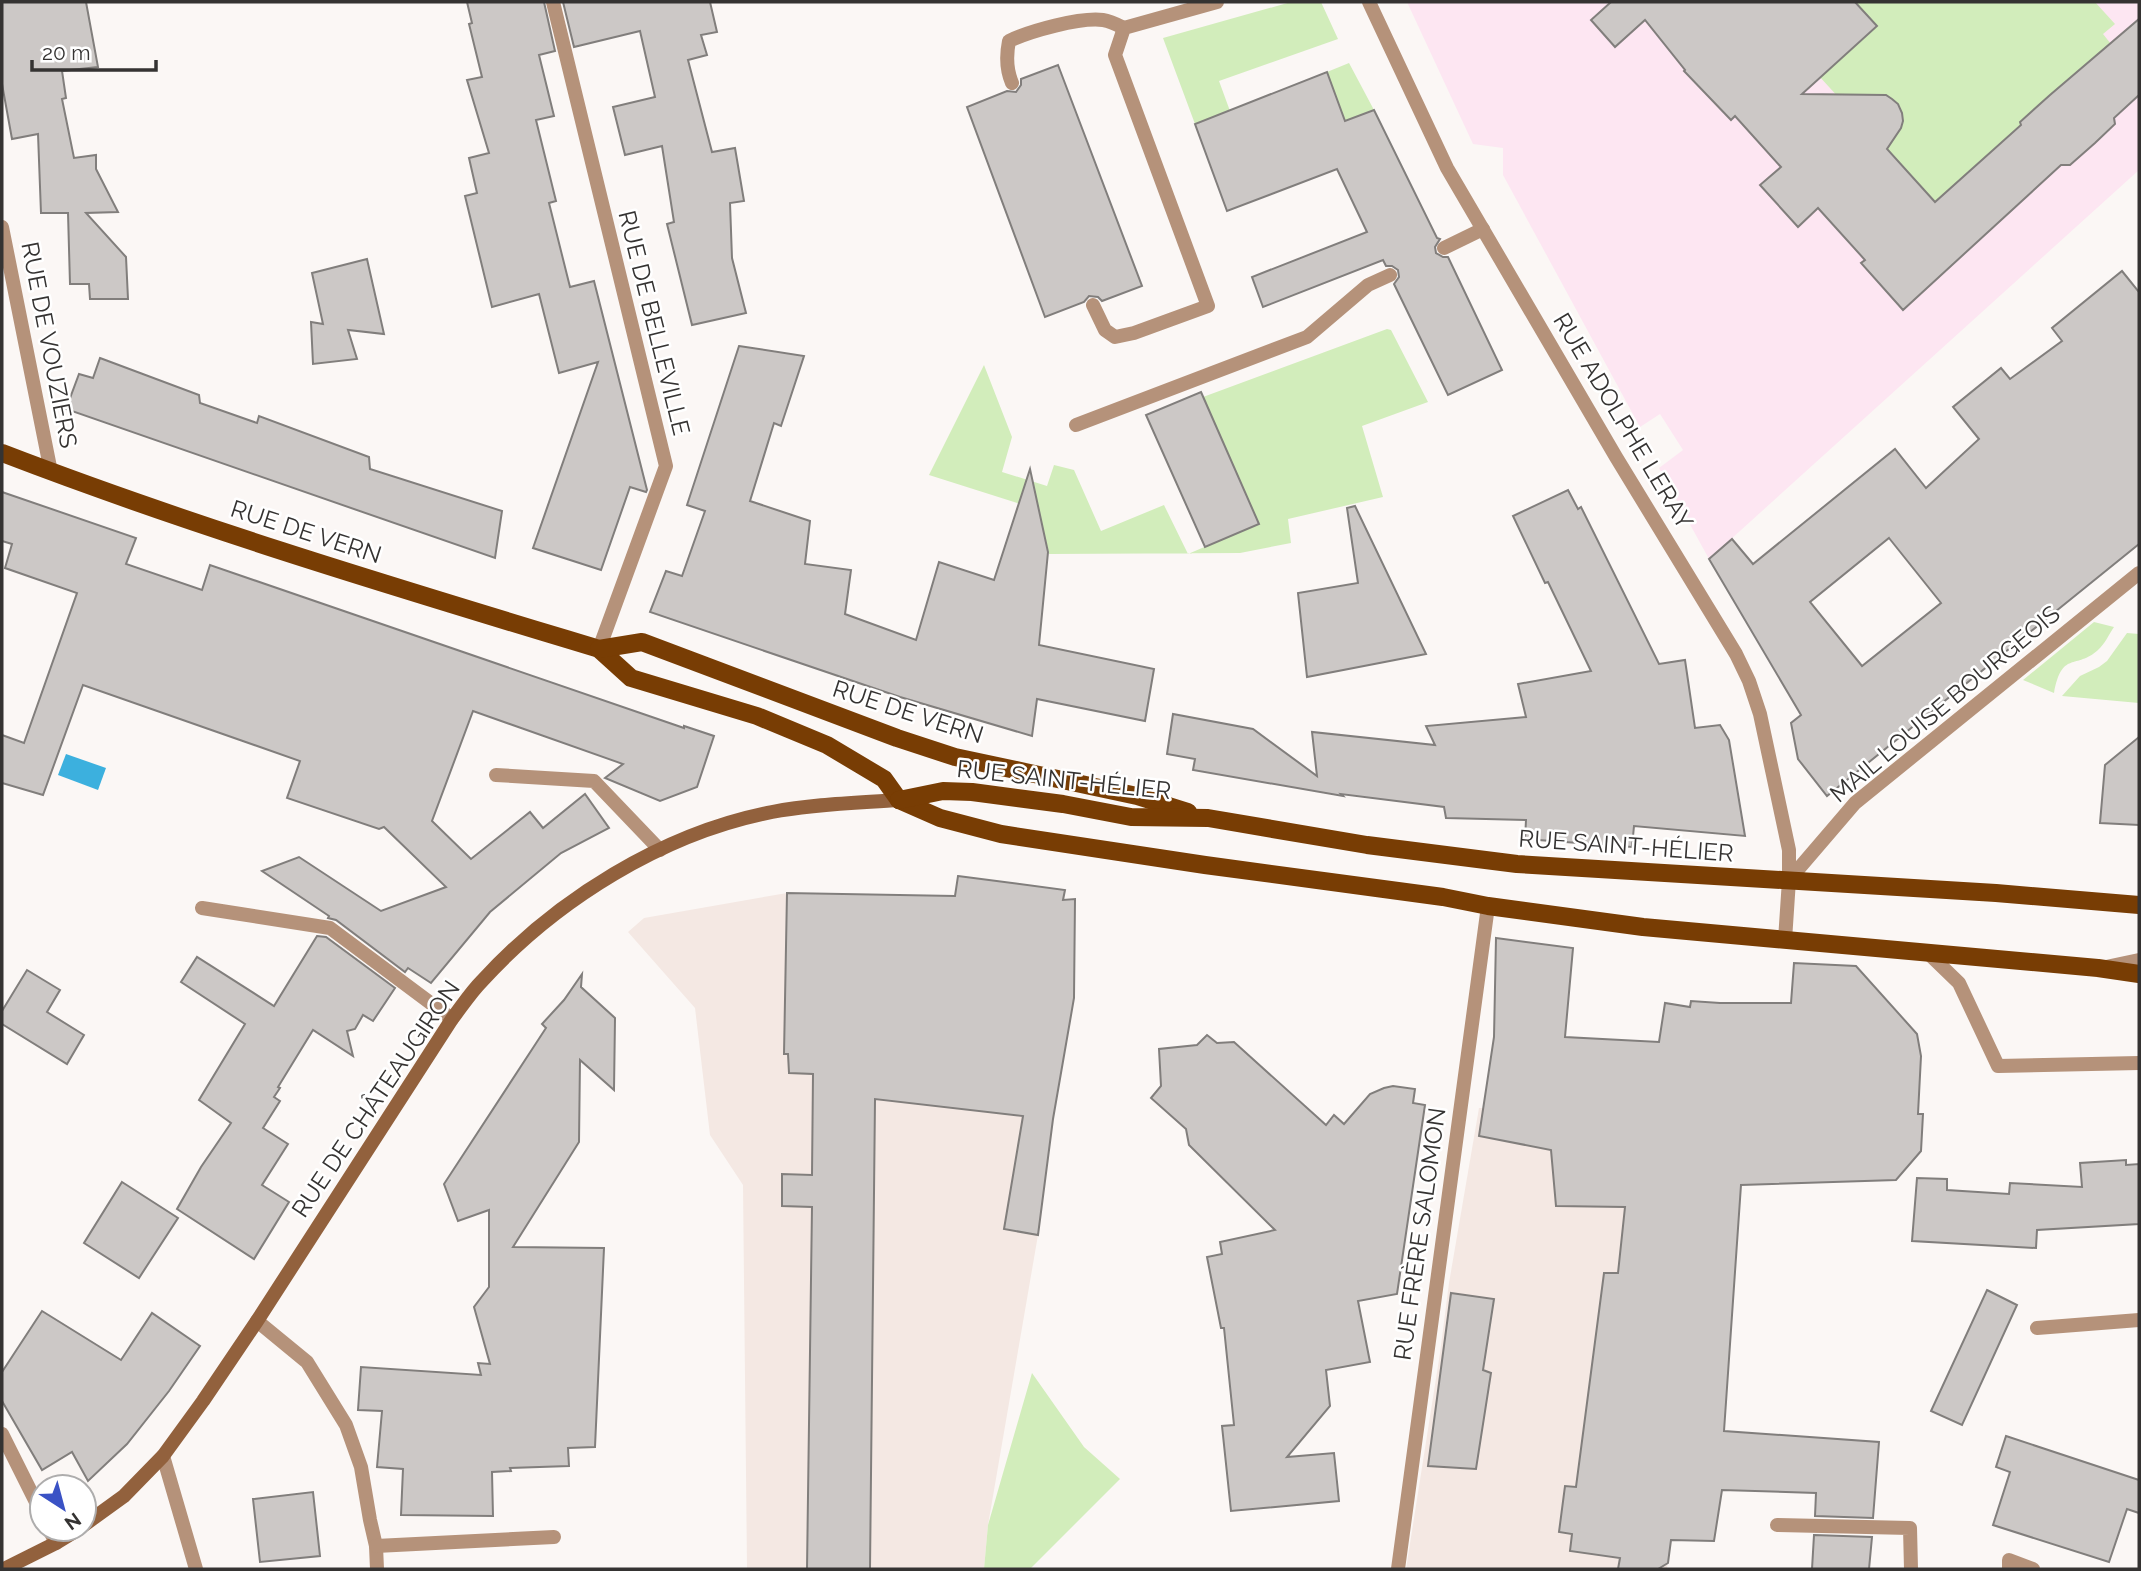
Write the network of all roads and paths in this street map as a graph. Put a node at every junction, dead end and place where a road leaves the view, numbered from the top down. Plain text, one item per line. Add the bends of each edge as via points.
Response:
1 (553, 2) edge
2 (1217, 2) edge
3 (1369, 2) edge
4 (1124, 27) junction
5 (1012, 83) dead end
6 (2, 226) edge
7 (1483, 229) junction
8 (1444, 248) dead end
9 (1390, 275) dead end
10 (1093, 304) dead end
11 (1076, 425) dead end
12 (2, 453) edge
13 (51, 472) junction
14 (2139, 573) edge
15 (599, 649) junction
16 (496, 775) dead end
17 (899, 800) junction
18 (1208, 818) junction
19 (660, 850) junction
20 (1789, 880) junction
21 (2139, 905) edge
22 (1488, 906) junction
23 (202, 908) dead end
24 (1785, 940) junction
25 (1929, 954) junction
26 (2139, 960) edge
27 (2098, 968) junction
28 (2139, 974) edge
29 (452, 1018) junction
30 (2139, 1063) edge
31 (2139, 1320) edge
32 (257, 1321) junction
33 (2037, 1328) dead end
34 (2, 1434) edge
35 (163, 1456) junction
36 (28, 1486) edge
37 (98, 1515) edge
38 (1777, 1525) dead end
39 (554, 1537) dead end
40 (56, 1544) edge
41 (376, 1546) junction
42 (4, 1569) edge
43 (197, 1569) edge
44 (377, 1569) edge
45 (1398, 1569) edge
46 (1911, 1569) edge
47 (2009, 1569) edge
48 (2033, 1569) edge

1 - 15 street, RUE DE BELLEVILLE via 666,466
2 - 4 street
3 - 7 street, RUE ADOLPHE LERAY via 1447,167
4 - 5 street via 1103,20 1065,23 1023,34 1009,41
4 - 10 street via 1115,55 1208,306 1115,337 1105,330
6 - 13 street, RUE DE VOUZIERS
7 - 8 street
7 - 20 street, RUE ADOLPHE LERAY via 1749,681 1789,850
9 - 11 street via 1368,285 1307,337
12 - 13 main road, RUE DE VERN
13 - 15 main road, RUE DE VERN via 316,562
14 - 20 street, MAIL LOUISE BOURGEOIS via 1855,803
15 - 17 main road, RUE DE VERN via 631,678 757,716 827,745 884,779
15 - 18 main road, RUE DE VERN via 642,642 955,757 1137,796
16 - 19 street via 594,781
17 - 18 main road, RUE SAINT-HÉLIER via 943,791 972,792 1131,817
17 - 19 main road, RUE DE CHÂTEAUGIRON via 770,812 695,834
17 - 22 main road via 940,818 1001,834
18 - 20 main road, RUE SAINT-HÉLIER via 1517,864
19 - 29 main road, RUE DE CHÂTEAUGIRON via 610,876 522,940
20 - 21 main road, RUE SAINT-HÉLIER
20 - 24 street, RUE ADOLPHE LERAY
22 - 24 main road
22 - 45 street, RUE FRÈRE SALOMON
23 - 29 street via 330,928
24 - 25 main road
25 - 27 main road
25 - 30 street via 1959,983 1998,1066
26 - 27 street
27 - 28 main road
29 - 32 main road, RUE DE CHÂTEAUGIRON
31 - 33 street
32 - 35 main road, RUE DE CHÂTEAUGIRON
32 - 41 street via 307,1362 346,1425 361,1467
34 - 36 street
35 - 37 main road, RUE DE CHÂTEAUGIRON
35 - 43 street
38 - 46 street via 1910,1528
39 - 41 street
40 - 42 main road
41 - 44 street
47 - 48 street via 2009,1560

